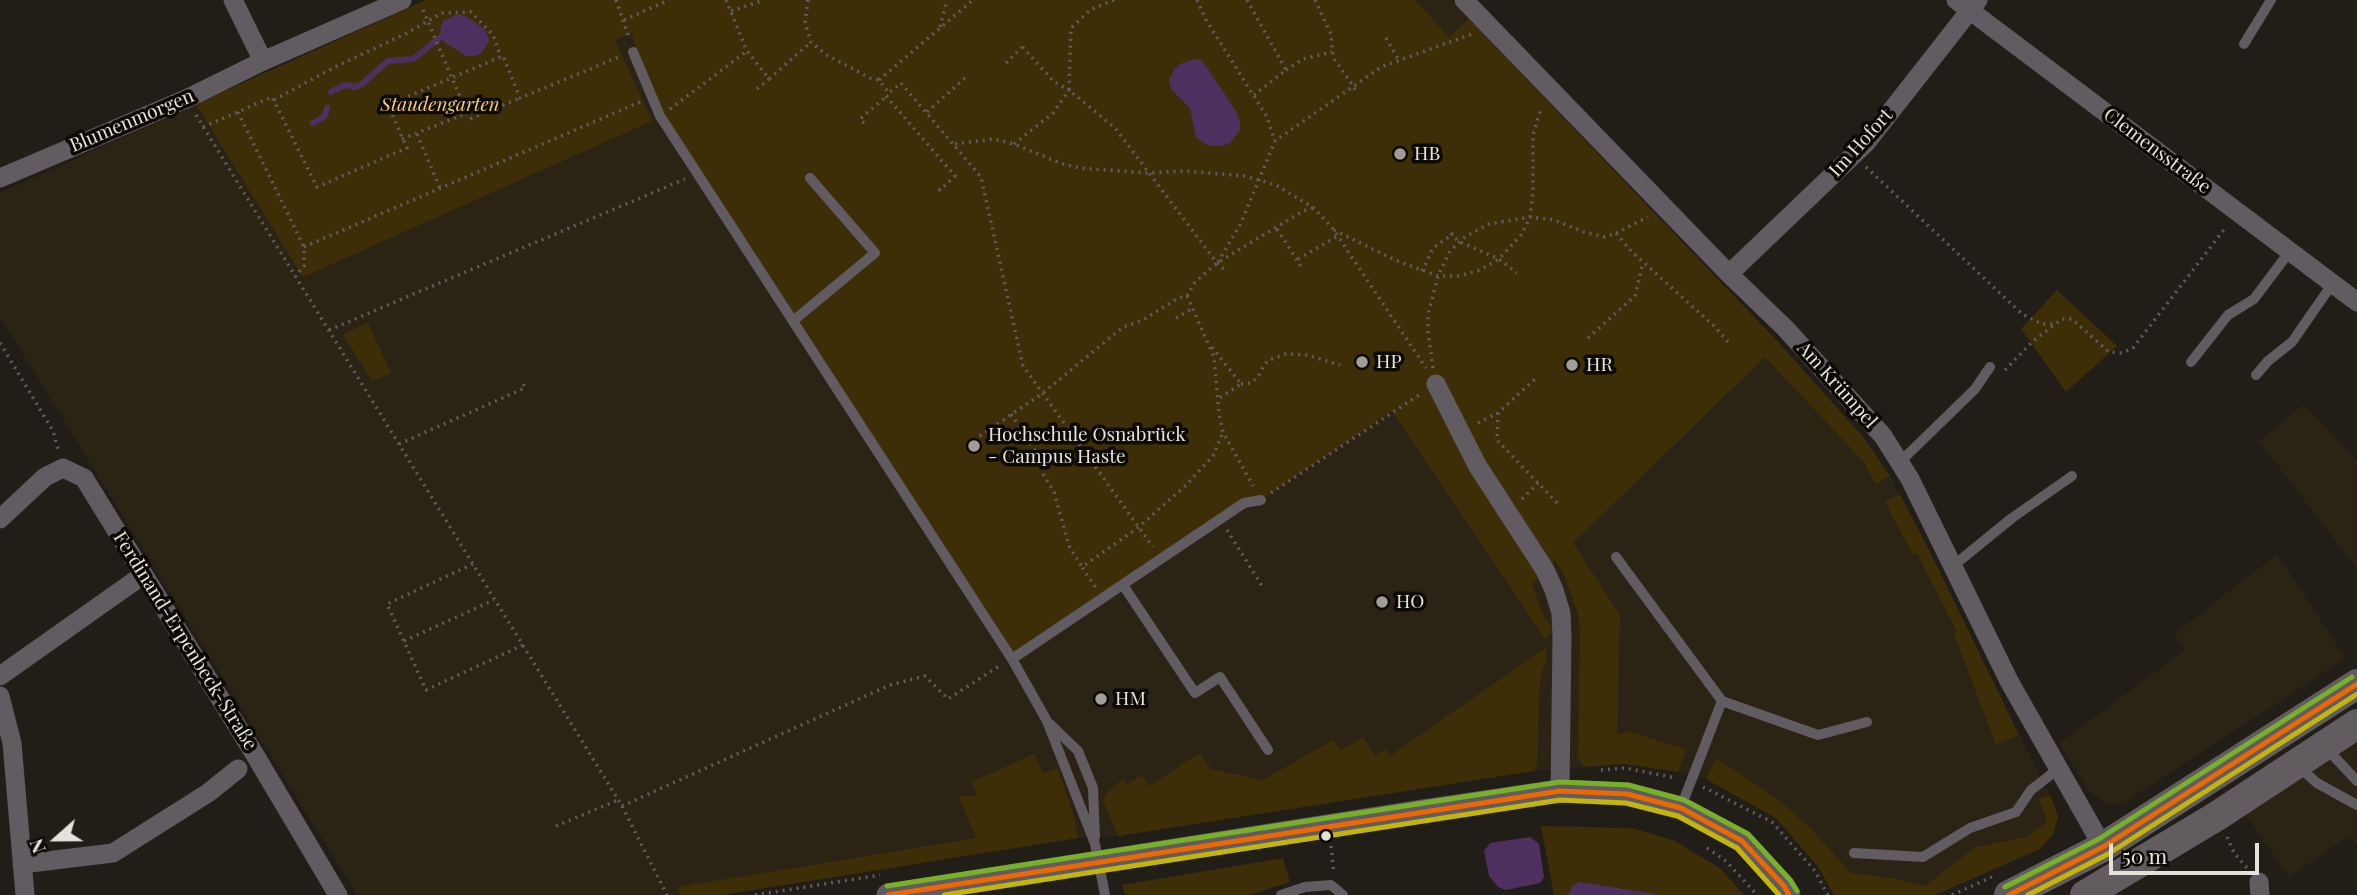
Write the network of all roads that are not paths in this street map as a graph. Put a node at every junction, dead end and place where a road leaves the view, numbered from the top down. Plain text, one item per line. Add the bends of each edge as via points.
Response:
1 (233, 0) edge
2 (402, 0) edge
3 (1464, 0) edge
4 (1492, 0) edge
5 (2271, 0) edge
6 (1968, 4) edge
7 (1484, 21) junction
8 (2244, 44) dead end
9 (632, 52) road end
10 (263, 61) junction
11 (0, 178) edge
12 (810, 178) dead end
13 (2290, 251) junction
14 (1730, 274) junction
15 (2333, 284) junction
16 (2357, 302) edge
17 (793, 321) junction
18 (2191, 362) dead end
19 (1990, 367) dead end
20 (2256, 375) dead end
21 (1436, 384) road end
22 (1900, 462) junction
23 (2073, 476) dead end
24 (1261, 500) road end
25 (0, 519) edge
26 (1616, 556) dead end
27 (1953, 566) junction
28 (143, 575) junction
29 (1123, 584) junction
30 (1012, 659) junction
31 (0, 676) edge
32 (2357, 684) edge
33 (0, 696) edge
34 (1722, 701) junction
35 (1048, 721) junction
36 (1867, 722) dead end
37 (2357, 724) edge
38 (2324, 746) junction
39 (1268, 750) dead end
40 (2296, 764) junction
41 (237, 769) dead end
42 (2058, 769) junction
43 (2357, 781) edge
44 (1560, 791) junction
45 (2357, 805) edge
46 (1681, 808) junction
47 (2103, 847) junction
48 (1097, 852) junction
49 (1854, 853) dead end
50 (22, 864) junction
51 (25, 895) edge
52 (338, 895) edge
53 (888, 895) edge
54 (1105, 895) edge
55 (1281, 895) edge
56 (1343, 895) edge
57 (1789, 895) edge
58 (2009, 895) edge
59 (2085, 895) edge

1 - 10 street
2 - 10 street, Blumenmorgen
3 - 7 street, Am Krümpel
4 - 7 street
5 - 8 lane
6 - 13 street, Clemensstraße
6 - 14 street, Im Hofort via 1866,143
7 - 14 street, Am Krümpel
9 - 17 lane via 660,117
10 - 11 street, Blumenmorgen
12 - 17 lane via 875,253
13 - 15 street, Clemensstraße
13 - 18 lane via 2254,299 2228,315
14 - 22 street, Am Krümpel via 1838,384
15 - 16 street, Clemensstraße
15 - 20 lane via 2292,342
17 - 30 lane
19 - 22 lane via 1975,389
21 - 44 street via 1493,491 1545,570 1561,613
22 - 27 street, Am Krümpel
23 - 27 lane
24 - 29 lane via 1244,503
25 - 28 street, Ferdinand-Erpenbeck-Straße via 45,477 63,468 84,478
26 - 34 lane
27 - 42 street, Am Krümpel
28 - 31 street
28 - 52 street, Ferdinand-Erpenbeck-Straße
29 - 30 lane
29 - 39 lane via 1195,693 1220,677
30 - 35 lane
32 - 47 main road
33 - 50 street via 12,743
34 - 36 lane via 1818,735
34 - 46 lane
35 - 48 lane
35 - 48 lane via 1078,751 1093,788
37 - 38 main road
38 - 40 main road
38 - 43 lane
40 - 45 lane via 2316,783
40 - 59 main road
41 - 50 street via 208,793 113,853
42 - 47 street, Am Krümpel
42 - 49 lane via 2031,790 2016,811 1970,828 1923,857
44 - 46 street via 1627,794
44 - 48 street
46 - 57 street via 1742,841
47 - 58 main road
48 - 53 street
48 - 54 lane
50 - 51 street
55 - 56 lane via 1331,885

